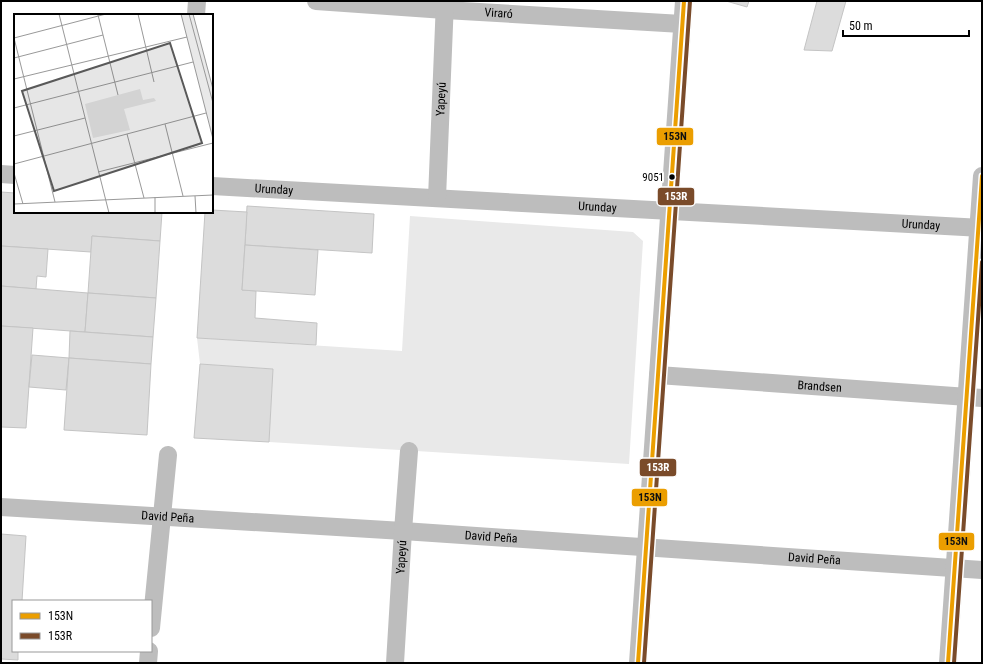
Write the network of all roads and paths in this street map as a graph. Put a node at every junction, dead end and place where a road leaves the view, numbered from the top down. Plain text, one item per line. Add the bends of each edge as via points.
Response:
1 (196, 1) edge
2 (316, 1) edge
3 (684, 1) edge
4 (445, 5) edge
5 (196, 14) edge
6 (682, 24) junction
7 (1, 174) edge
8 (14, 175) edge
9 (982, 176) edge
10 (213, 186) edge
11 (437, 198) junction
12 (669, 211) junction
13 (980, 228) edge
14 (658, 375) junction
15 (974, 397) edge
16 (409, 451) dead end
17 (168, 455) dead end
18 (1, 506) edge
19 (162, 516) junction
20 (403, 531) junction
21 (646, 547) junction
22 (955, 568) junction
23 (982, 570) edge
24 (152, 618) edge
25 (149, 652) edge
26 (148, 663) edge
27 (395, 663) edge
28 (638, 663) edge
29 (948, 663) edge

1 - 5 street
2 - 4 street, Viraró
3 - 6 street
4 - 6 street, Viraró
4 - 11 street, Yapeyú
6 - 12 street
7 - 8 street
9 - 13 street
10 - 11 street, Urunday
11 - 12 street, Urunday
12 - 13 street, Urunday
12 - 14 street
13 - 15 street
14 - 15 street, Brandsen
14 - 21 street
15 - 22 street
16 - 20 street, Yapeyú
17 - 19 street
18 - 19 street, David Peña
19 - 20 street, David Peña
19 - 24 street
20 - 21 street, David Peña
20 - 27 street, Yapeyú
21 - 22 street, David Peña
21 - 28 street
22 - 23 street, David Peña
22 - 29 street
25 - 26 street

